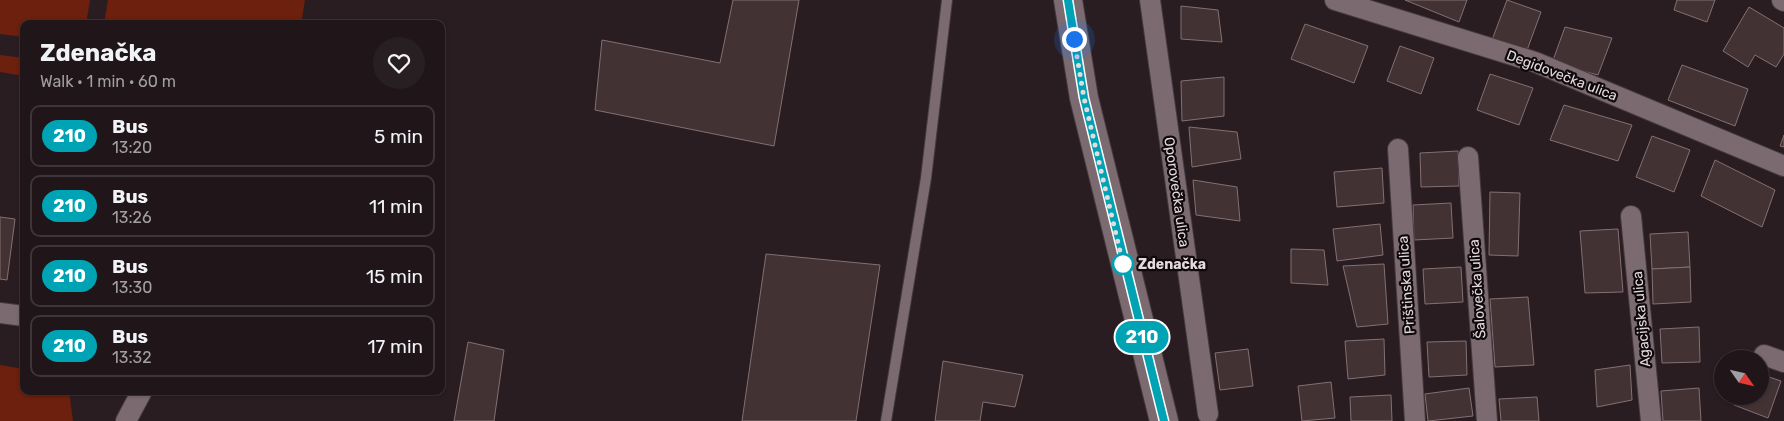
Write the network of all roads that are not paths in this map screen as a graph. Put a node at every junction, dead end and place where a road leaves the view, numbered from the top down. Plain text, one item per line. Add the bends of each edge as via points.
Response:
1 (947, 0) edge
2 (1068, 0) edge
3 (1150, 0) edge
4 (1335, 0) edge
5 (1398, 149) dead end
6 (1468, 157) dead end
7 (1784, 166) edge
8 (1631, 216) dead end
9 (0, 313) edge
10 (20, 316) edge
11 (1769, 357) edge
12 (1784, 362) edge
13 (140, 395) edge
14 (1208, 414) dead end
15 (126, 421) edge
16 (886, 421) edge
17 (1164, 421) edge
18 (1415, 421) edge
19 (1487, 421) edge
20 (1651, 421) edge

1 - 16 lane via 926,178
2 - 17 main road via 1084,98
3 - 14 street, Oporovečka ulica
4 - 7 street, Degidovečka ulica via 1535,62
5 - 18 street, Prištinska ulica
6 - 19 street, Šalovečka ulica
8 - 20 street, Agacijska ulica
9 - 10 street
11 - 12 street
13 - 15 street

